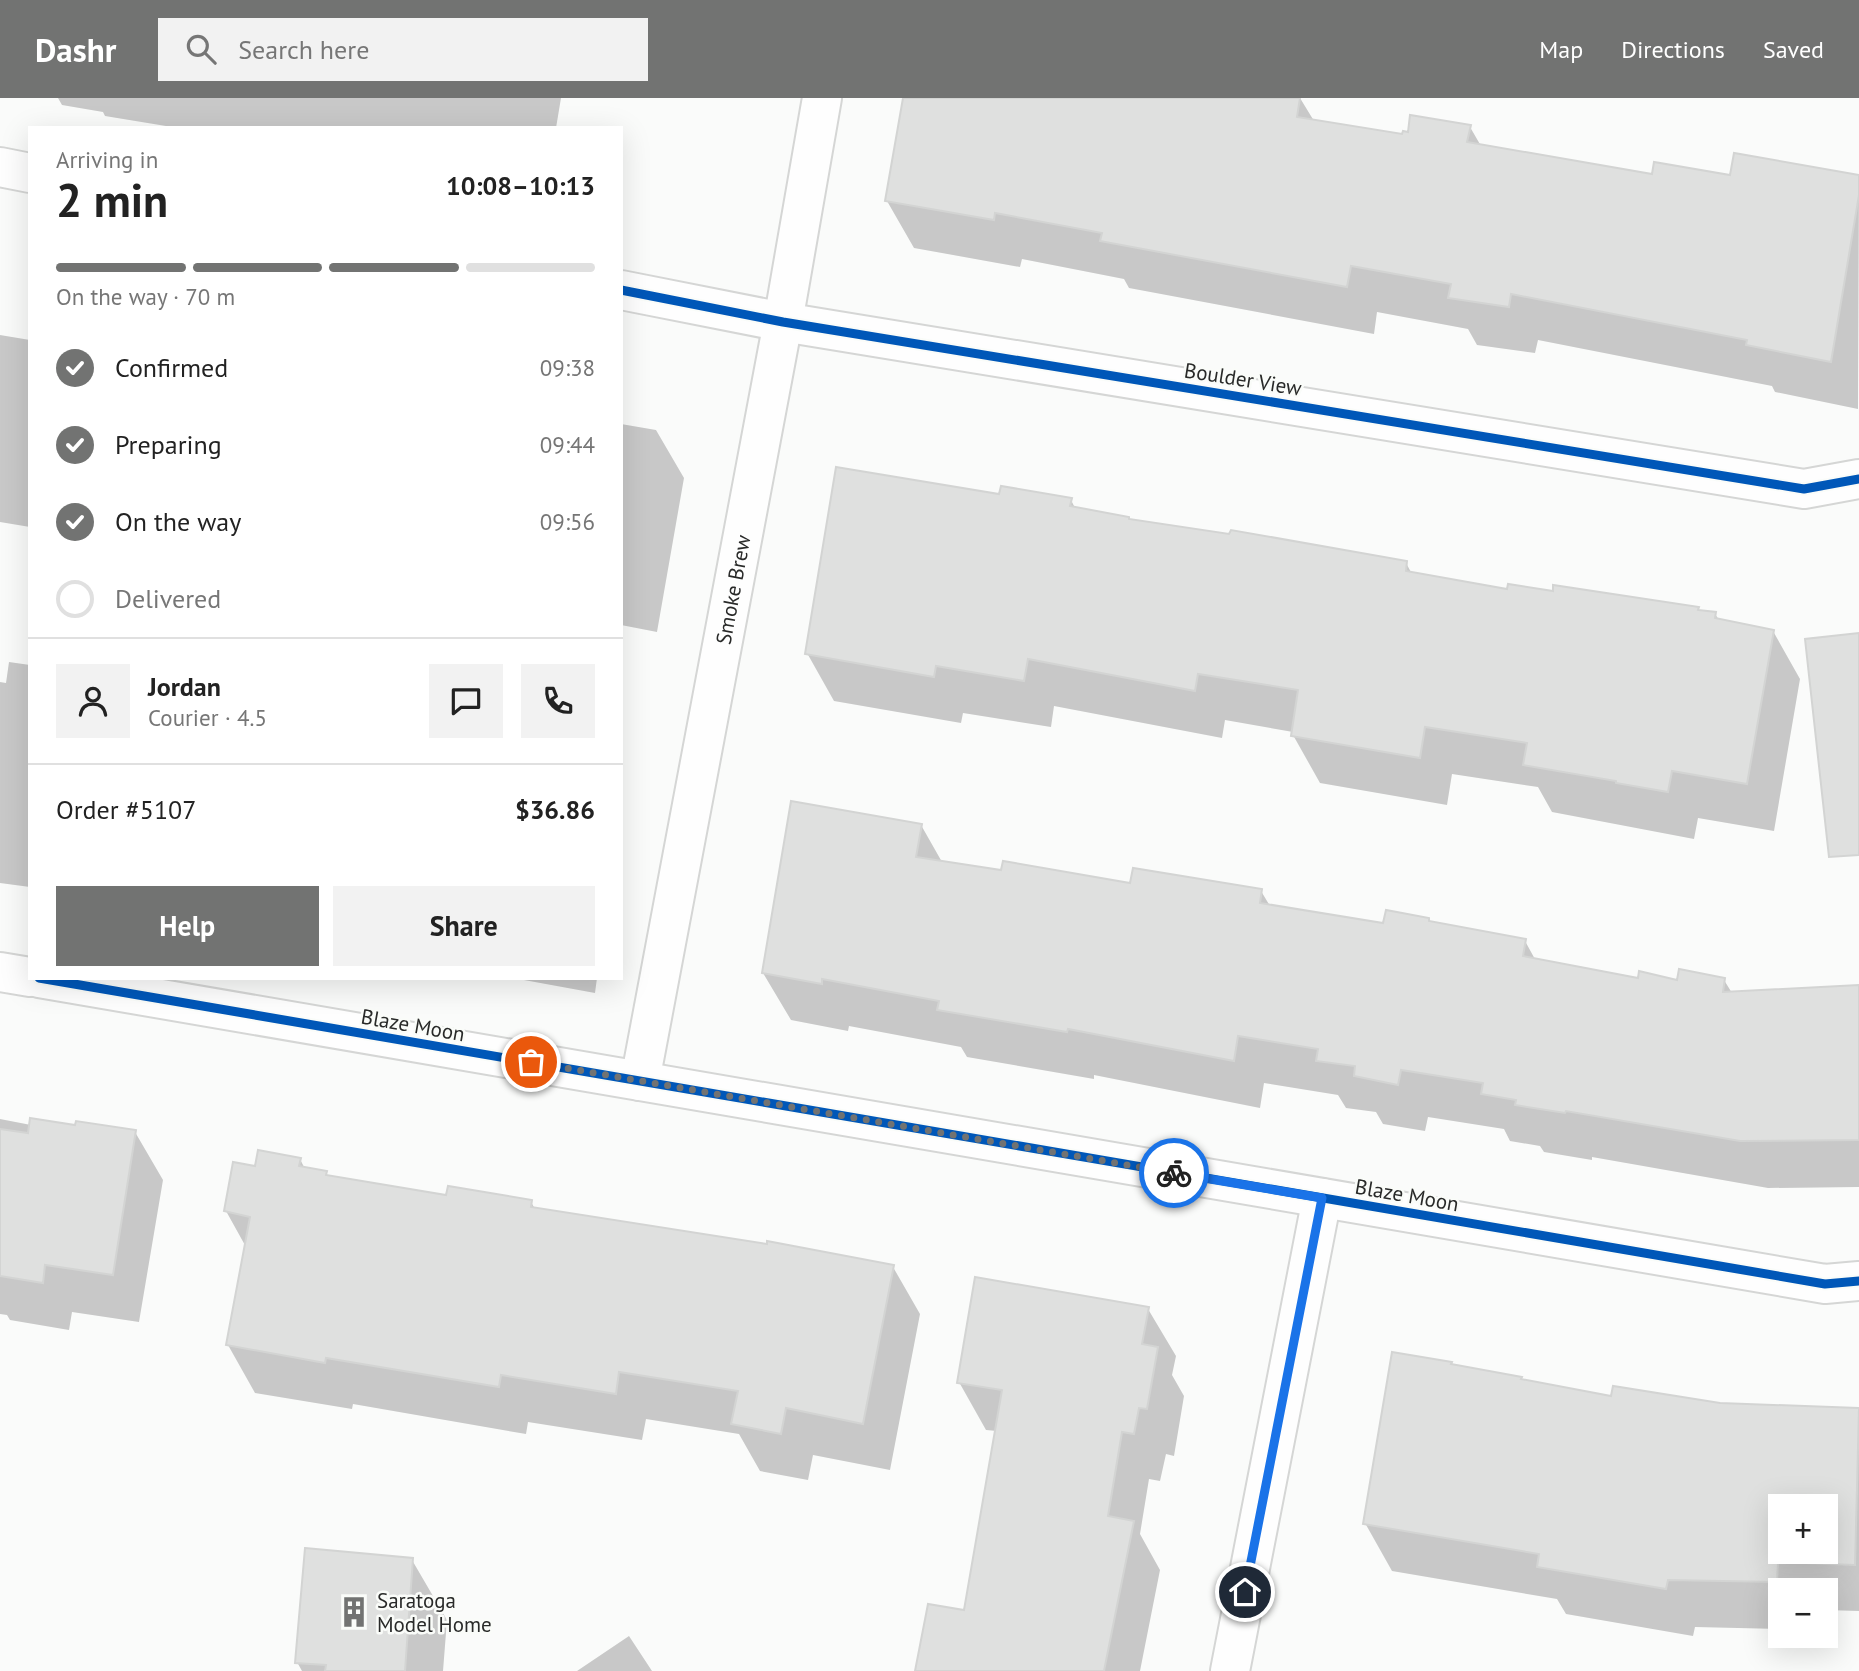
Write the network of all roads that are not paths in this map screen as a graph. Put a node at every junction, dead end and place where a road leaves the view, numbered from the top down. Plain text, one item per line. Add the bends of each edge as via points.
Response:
1 (822, 98) edge
2 (0, 167) edge
3 (28, 173) edge
4 (623, 290) edge
5 (783, 322) junction
6 (1859, 479) edge
7 (0, 972) edge
8 (28, 977) edge
9 (51, 980) edge
10 (640, 1081) junction
11 (1322, 1198) junction
12 (1859, 1281) edge
13 (1230, 1671) edge

1 - 5 street, Smoke Brew
2 - 3 street
4 - 5 street, Boulder View
5 - 6 street, Boulder View via 1804,489
5 - 10 street, Smoke Brew
7 - 8 street
9 - 10 street, Blaze Moon
10 - 11 street, Blaze Moon
11 - 12 street, Blaze Moon via 1825,1284
11 - 13 street

